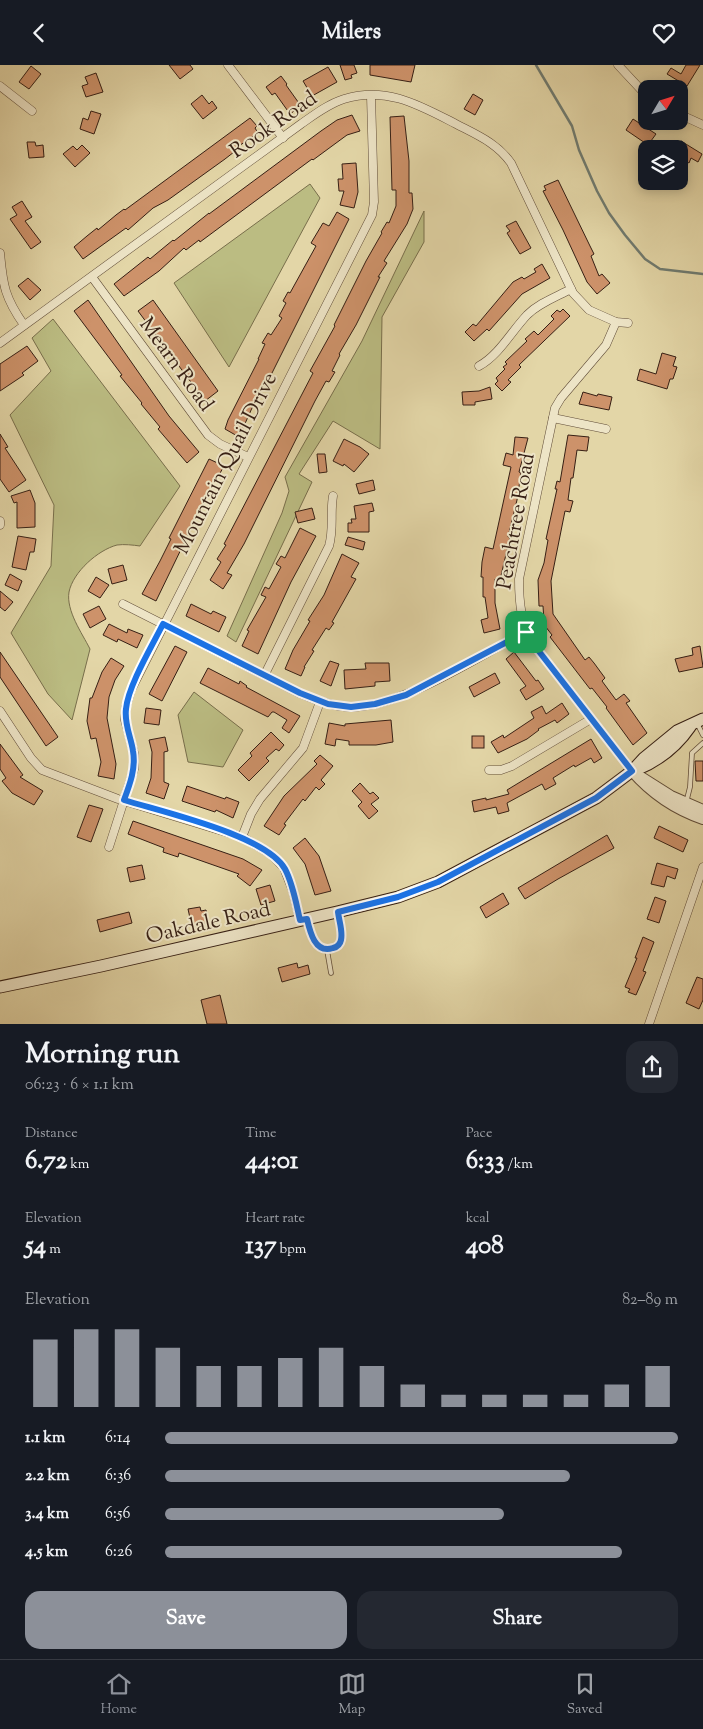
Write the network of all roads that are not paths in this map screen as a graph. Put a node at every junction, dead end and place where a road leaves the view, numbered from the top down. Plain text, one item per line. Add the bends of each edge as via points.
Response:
1 (228, 65) edge
2 (618, 65) edge
3 (0, 86) edge
4 (638, 86) edge
5 (371, 96) junction
6 (32, 111) dead end
7 (688, 118) edge
8 (703, 125) edge
9 (283, 137) junction
10 (0, 253) edge
11 (92, 277) junction
12 (571, 289) junction
13 (616, 322) junction
14 (628, 323) dead end
15 (24, 325) junction
16 (0, 343) edge
17 (478, 366) dead end
18 (553, 418) junction
19 (606, 429) dead end
20 (248, 457) junction
21 (333, 496) dead end
22 (0, 521) edge
23 (0, 525) edge
24 (123, 604) dead end
25 (163, 624) junction
26 (526, 632) junction
27 (265, 674) junction
28 (320, 702) junction
29 (0, 711) edge
30 (591, 719) junction
31 (697, 723) edge
32 (703, 735) edge
33 (703, 743) edge
34 (489, 770) dead end
35 (632, 771) junction
36 (124, 800) junction
37 (686, 803) junction
38 (703, 810) edge
39 (703, 819) edge
40 (242, 837) junction
41 (109, 847) dead end
42 (703, 867) edge
43 (338, 912) junction
44 (304, 920) junction
45 (327, 950) junction
46 (331, 973) dead end
47 (0, 987) edge
48 (649, 1024) edge

1 - 9 street
2 - 4 street
3 - 6 street
5 - 9 street, Rook Road via 342,99
5 - 12 street, Rook Road via 396,96 496,145 514,170
5 - 20 street, Mountain Quail Drive via 372,215
7 - 8 street
9 - 11 street, Rook Road
10 - 15 street via 7,298
11 - 15 street, Rook Road
11 - 20 street, Mearn Road via 208,435
12 - 13 street, Rook Road via 589,310
12 - 17 street via 528,314 493,355
13 - 14 street, Rook Road
13 - 18 street, Peachtree Road via 606,345 561,398
15 - 16 street, Rook Road
18 - 19 street
18 - 26 street, Peachtree Road via 519,579 520,606
20 - 25 street, Mountain Quail Drive
21 - 27 street via 329,547
22 - 23 street
24 - 25 street
25 - 27 street
25 - 36 street, Mountain Quail Drive via 126,707 125,720 134,753 134,769
26 - 28 street via 406,695 351,707
26 - 30 street, Peachtree Road
27 - 28 street
28 - 40 street via 303,749 260,799
29 - 36 street via 30,758 42,770
30 - 34 street via 512,766 501,771
30 - 35 street, Peachtree Road
31 - 32 lane
31 - 35 main road, Oakdale Road via 653,763
33 - 37 lane via 692,753
35 - 37 street, Peachtree Road
35 - 39 street, Peachtree Road via 654,794
35 - 43 main road, Oakdale Road via 596,798 438,882 398,897
36 - 40 street
36 - 41 street, Mountain Quail Drive
37 - 38 street, Peachtree Road
40 - 44 street via 271,854 284,868
42 - 48 street
43 - 44 main road, Oakdale Road
43 - 45 lane via 341,941
44 - 45 lane via 314,942
44 - 47 main road, Oakdale Road
45 - 46 lane

